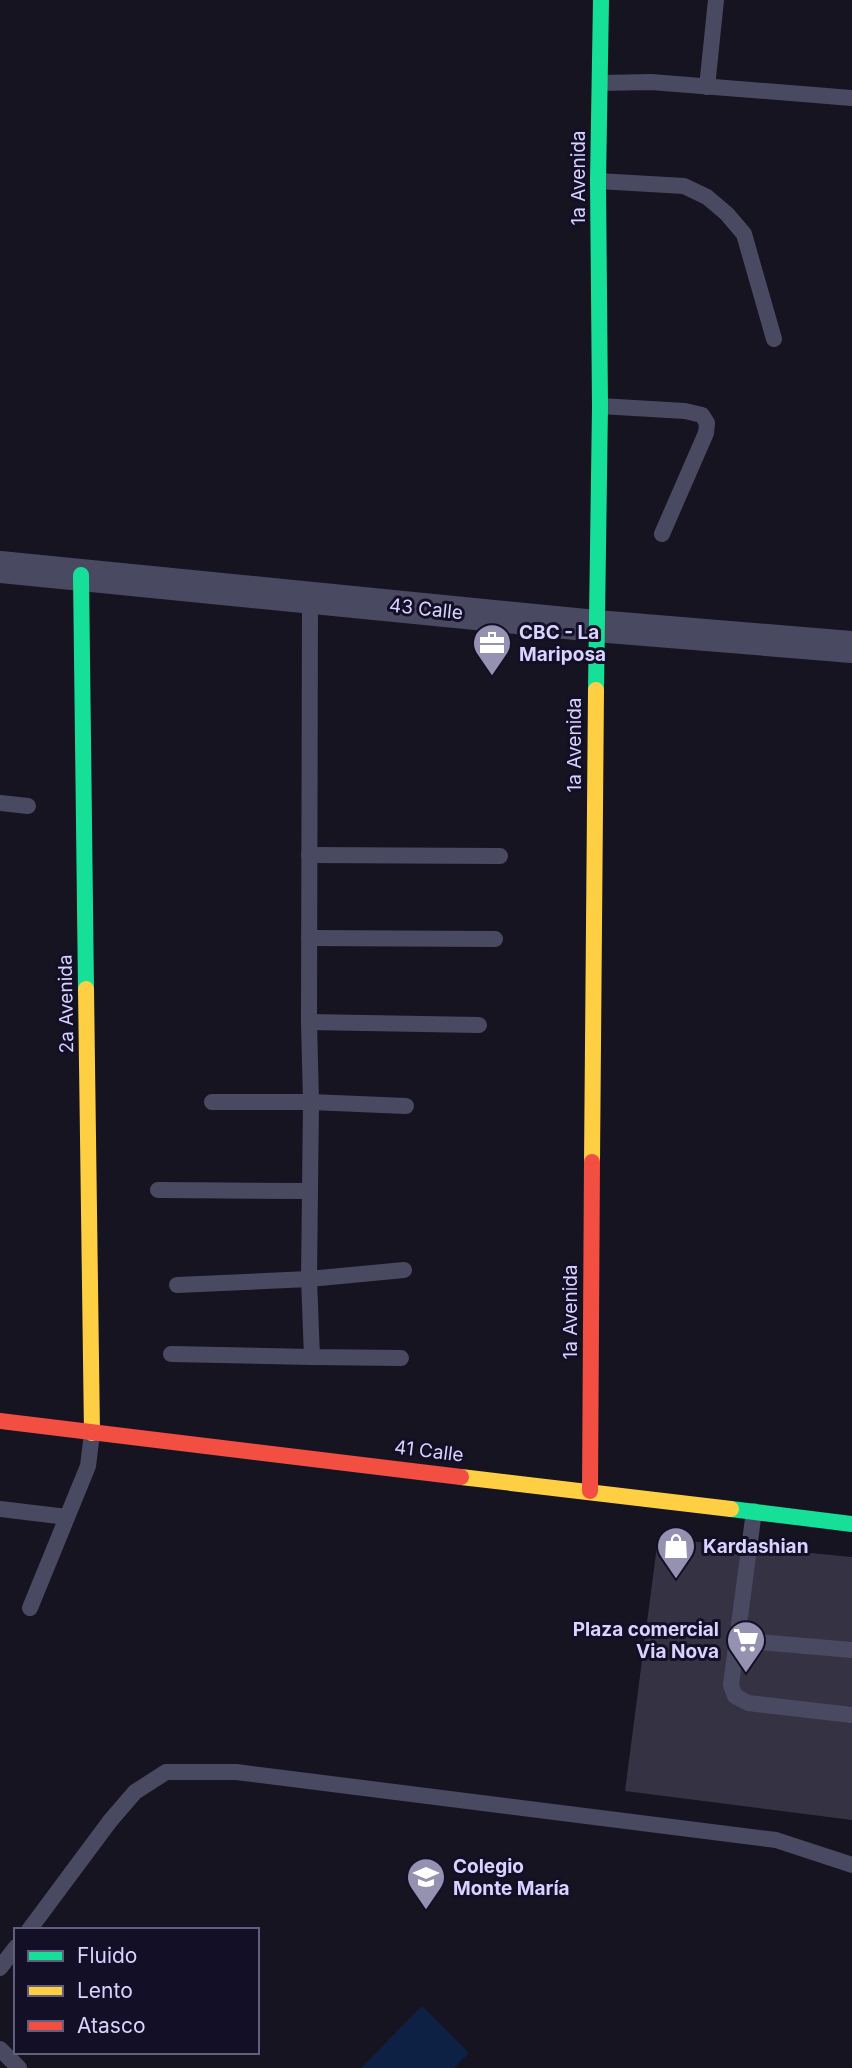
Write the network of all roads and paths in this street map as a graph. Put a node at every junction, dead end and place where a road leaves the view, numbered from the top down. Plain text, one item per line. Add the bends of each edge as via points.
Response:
1 (601, 0) edge
2 (716, 0) edge
3 (600, 83) junction
4 (707, 87) junction
5 (852, 99) edge
6 (598, 181) junction
7 (774, 339) dead end
8 (600, 406) junction
9 (662, 534) dead end
10 (0, 567) edge
11 (81, 575) junction
12 (310, 598) junction
13 (596, 626) junction
14 (852, 647) edge
15 (0, 803) edge
16 (28, 806) dead end
17 (309, 855) junction
18 (499, 856) dead end
19 (309, 938) junction
20 (495, 939) dead end
21 (309, 1022) junction
22 (479, 1025) dead end
23 (212, 1102) dead end
24 (311, 1102) junction
25 (406, 1106) dead end
26 (158, 1190) dead end
27 (310, 1191) junction
28 (404, 1270) dead end
29 (309, 1279) junction
30 (177, 1285) dead end
31 (171, 1354) dead end
32 (312, 1357) junction
33 (401, 1358) dead end
34 (0, 1421) edge
35 (92, 1433) junction
36 (590, 1491) junction
37 (0, 1509) edge
38 (754, 1511) junction
39 (67, 1517) junction
40 (852, 1524) edge
41 (30, 1608) dead end
42 (737, 1640) junction
43 (852, 1650) edge
44 (852, 1715) edge
45 (852, 1865) edge
46 (30, 1928) edge
47 (14, 1950) edge
48 (0, 1968) edge
49 (0, 2049) edge
50 (19, 2068) edge

1 - 3 street, 1a Avenida
2 - 4 lane
3 - 4 lane
3 - 6 street, 1a Avenida
4 - 5 lane
6 - 7 lane via 684,186 727,214 744,234
6 - 8 street, 1a Avenida
8 - 9 lane via 685,411 702,415 707,423
8 - 13 street, 1a Avenida
10 - 11 street, 43 Calle
11 - 12 street, 43 Calle
11 - 35 street, 2a Avenida
12 - 13 street, 43 Calle
12 - 17 lane
13 - 14 street, 43 Calle
13 - 36 street, 1a Avenida
15 - 16 lane
17 - 18 lane
17 - 19 lane
19 - 20 lane
19 - 21 lane
21 - 22 lane
21 - 24 lane
23 - 24 lane
24 - 25 lane
24 - 27 lane
26 - 27 lane
27 - 29 lane
28 - 29 lane
29 - 30 lane
29 - 32 lane
31 - 32 lane
32 - 33 lane
34 - 35 street, 41 Calle
35 - 36 street, 41 Calle
35 - 39 lane via 88,1466
36 - 38 street, 41 Calle
37 - 39 lane
38 - 40 street, 41 Calle
38 - 42 lane
39 - 41 lane
42 - 43 lane
42 - 44 lane via 731,1685 735,1696 748,1703
45 - 46 lane via 776,1840 236,1772 166,1772 135,1792
47 - 48 lane
49 - 50 lane

